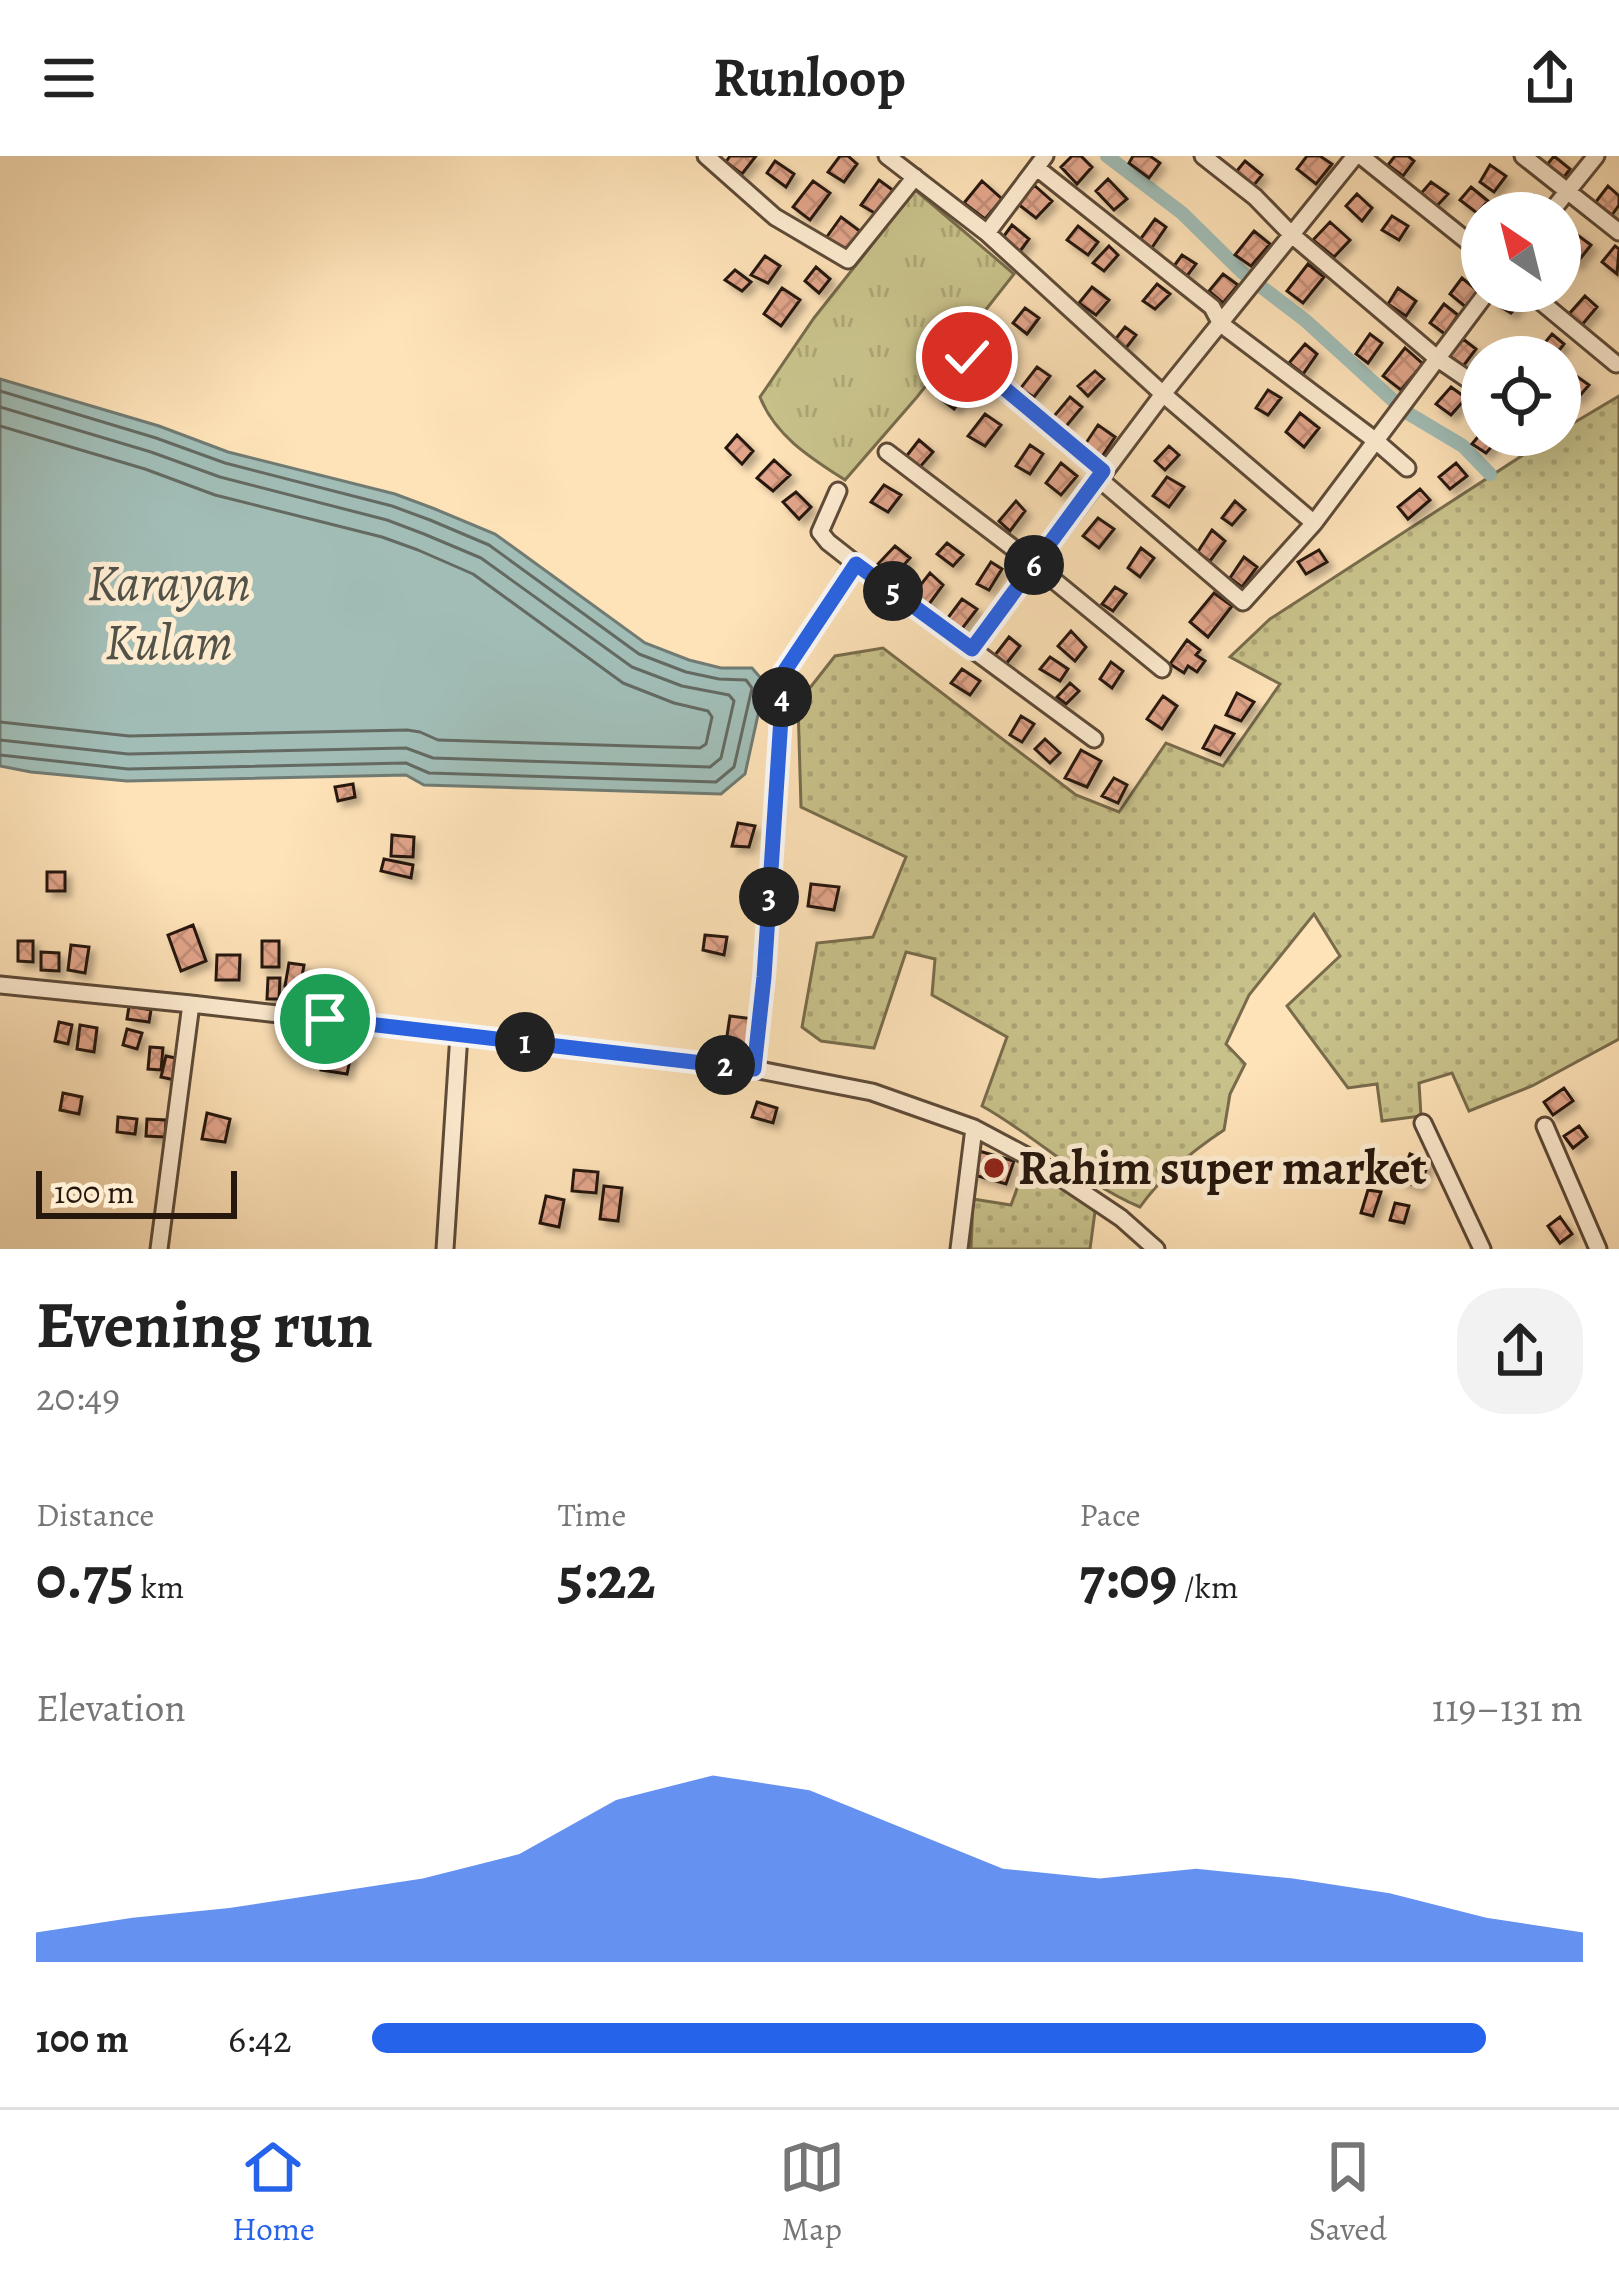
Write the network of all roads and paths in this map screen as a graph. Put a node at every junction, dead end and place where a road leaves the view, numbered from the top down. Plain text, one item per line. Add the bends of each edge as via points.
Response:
1 (706, 156) edge
2 (887, 156) edge
3 (1203, 156) edge
4 (1358, 156) edge
5 (1523, 156) edge
6 (1596, 156) edge
7 (1041, 162) edge
8 (915, 177) junction
9 (1567, 192) joint
10 (1581, 203) edge
11 (1619, 232) edge
12 (987, 233) junction
13 (1292, 235) junction
14 (1461, 237) edge
15 (1473, 312) edge
16 (1553, 312) edge
17 (1221, 324) junction
18 (967, 357) dead end
19 (1438, 358) junction
20 (1616, 364) edge
21 (1461, 374) edge
22 (1162, 394) junction
23 (1376, 441) junction
24 (886, 452) dead end
25 (1407, 468) dead end
26 (1101, 475) junction
27 (838, 491) dead end
28 (1314, 523) junction
29 (856, 564) junction
30 (1034, 564) junction
31 (972, 649) junction
32 (1162, 669) dead end
33 (1094, 739) dead end
34 (0, 985) edge
35 (191, 1004) junction
36 (459, 1034) junction
37 (754, 1069) junction
38 (1423, 1123) dead end
39 (1545, 1126) dead end
40 (974, 1128) junction
41 (159, 1249) edge
42 (445, 1249) edge
43 (959, 1249) edge
44 (1156, 1249) edge
45 (1482, 1249) edge
46 (1598, 1249) edge

1 - 8 street via 775,217 848,260
2 - 8 street
3 - 13 street
4 - 13 street
4 - 14 street
5 - 9 street
6 - 9 street
7 - 12 street
7 - 17 street
8 - 12 street
10 - 11 street
12 - 22 street
13 - 17 street
13 - 19 street
15 - 19 street
16 - 20 street
17 - 22 street
17 - 23 street
18 - 26 street
19 - 21 street
19 - 23 street
22 - 26 street
22 - 28 street
23 - 25 street
23 - 28 street
24 - 30 street
26 - 28 street via 1243,602
26 - 30 street
27 - 29 street via 820,532
29 - 31 street
29 - 37 street via 784,672
30 - 31 street
30 - 32 street
31 - 33 street
34 - 35 street
35 - 36 street
35 - 41 street
36 - 37 street
36 - 42 street
37 - 40 street via 872,1092
38 - 45 street
39 - 46 street
40 - 43 street
40 - 44 street via 1036,1161

